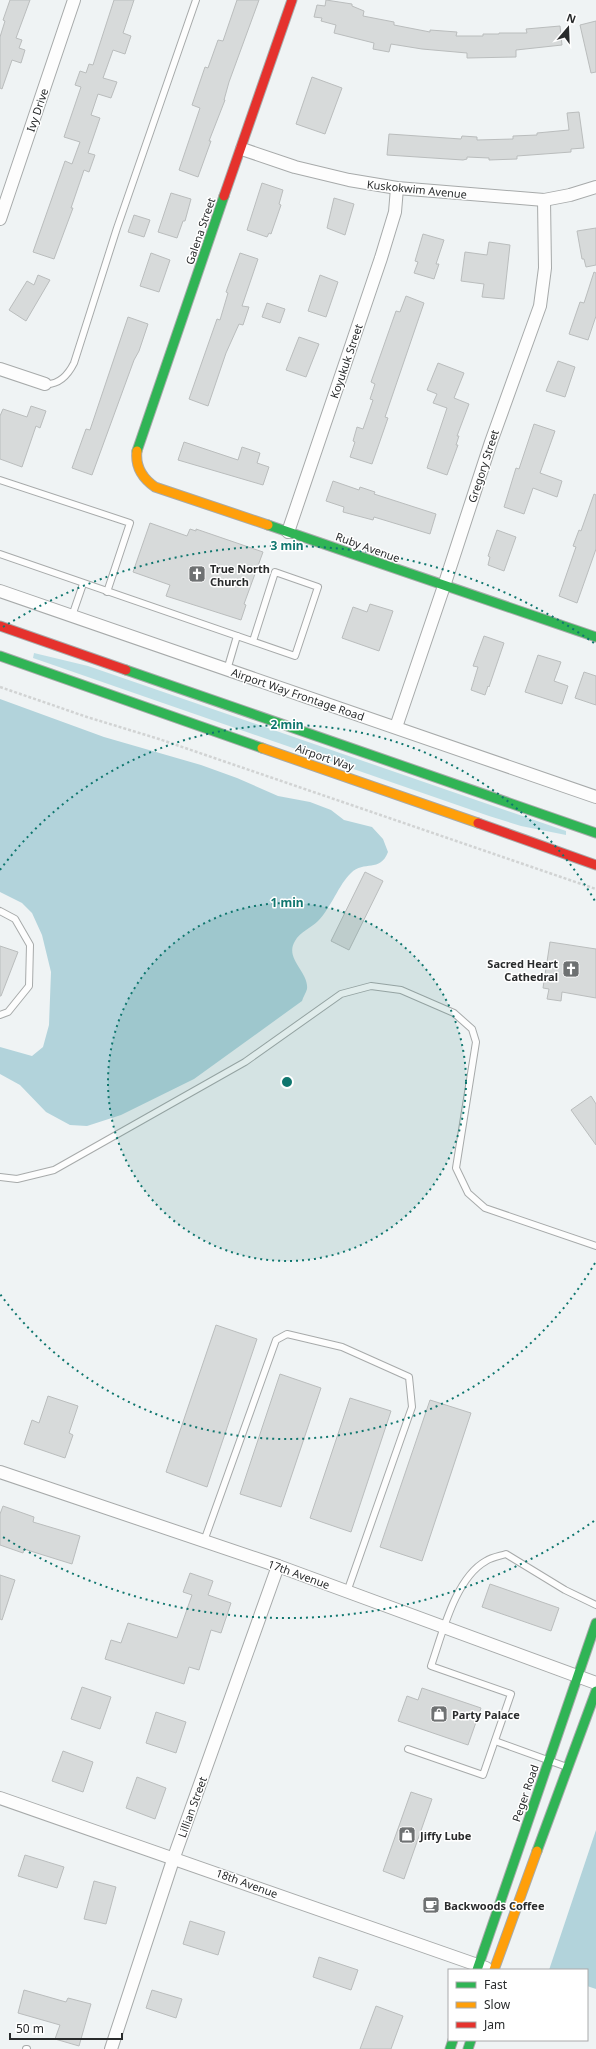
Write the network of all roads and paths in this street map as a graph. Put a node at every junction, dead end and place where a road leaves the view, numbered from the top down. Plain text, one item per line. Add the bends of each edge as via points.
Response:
1 (74, 0) edge
2 (196, 0) edge
3 (292, 0) edge
4 (242, 149) junction
5 (596, 187) edge
6 (397, 188) junction
7 (544, 200) junction
8 (0, 219) edge
9 (0, 369) edge
10 (45, 384) joint
11 (138, 470) joint
12 (0, 480) edge
13 (288, 532) junction
14 (0, 554) edge
15 (83, 584) junction
16 (444, 586) junction
17 (0, 591) edge
18 (107, 592) junction
19 (72, 616) junction
20 (0, 626) edge
21 (237, 636) junction
22 (596, 637) edge
23 (253, 641) junction
24 (0, 656) edge
25 (226, 670) junction
26 (0, 686) edge
27 (396, 727) junction
28 (596, 797) edge
29 (596, 833) edge
30 (596, 865) edge
31 (596, 889) edge
32 (0, 911) edge
33 (0, 1015) edge
34 (0, 1177) edge
35 (596, 1246) edge
36 (0, 1472) edge
37 (204, 1541) junction
38 (278, 1566) junction
39 (347, 1592) junction
40 (596, 1605) edge
41 (596, 1623) edge
42 (445, 1628) junction
43 (578, 1676) junction
44 (596, 1683) edge
45 (596, 1691) edge
46 (495, 1742) junction
47 (408, 1748) dead end
48 (549, 1760) junction
49 (568, 1767) junction
50 (0, 1798) edge
51 (174, 1857) junction
52 (478, 1968) edge
53 (493, 1969) edge
54 (111, 2049) edge

1 - 8 street, Ivy Drive
2 - 10 lane via 117,228 74,363 63,378
3 - 4 main road, Galena Street
4 - 6 street, Kuskokwim Avenue via 303,169
4 - 11 main road, Galena Street via 139,442
5 - 7 street, Kuskokwim Avenue
6 - 7 street, Kuskokwim Avenue
6 - 13 street, Koyukuk Street via 395,212 383,252
7 - 16 street, Gregory Street via 545,268 540,306 491,442
9 - 10 street
11 - 13 main road, Ruby Avenue via 155,487
12 - 18 lane via 130,523
13 - 16 main road, Ruby Avenue
14 - 15 lane
15 - 18 lane
15 - 19 lane
16 - 22 main road, Ruby Avenue
16 - 27 street, Gregory Street
17 - 19 street, Airport Way Frontage Road
18 - 21 lane
19 - 25 street, Airport Way Frontage Road
20 - 29 main road, Airport Way
21 - 23 lane
21 - 25 lane
23 - 23 lane via 295,656 318,587 275,572
24 - 30 main road, Airport Way
25 - 27 street, Airport Way Frontage Road
26 - 31 path via 87,717 159,738
27 - 28 street, Airport Way Frontage Road
32 - 33 lane via 15,919 30,944 29,986 8,1012
34 - 35 lane via 17,1179 54,1170 245,1062 341,994 372,986 401,990 428,1000 454,1013 472,1029 476,1042 456,1168 468,1193 485,1208
36 - 37 street, 17th Avenue
37 - 38 street, 17th Avenue
37 - 39 lane via 276,1340 287,1334 342,1347 409,1377 412,1407
38 - 39 street, 17th Avenue
38 - 51 street, Lillian Street
39 - 42 street, 17th Avenue
40 - 42 lane via 565,1590 506,1554 485,1561 468,1577 456,1596
41 - 43 main road, Peger Road
42 - 43 street, 17th Avenue
42 - 46 lane via 431,1666 511,1694
43 - 44 street, 17th Avenue
43 - 48 main road, Peger Road
45 - 49 main road
46 - 47 lane via 483,1775
46 - 48 lane
48 - 49 lane
48 - 52 main road, Peger Road
49 - 53 main road
50 - 51 street, 18th Avenue
51 - 52 street, 18th Avenue
51 - 54 street, Lillian Street

